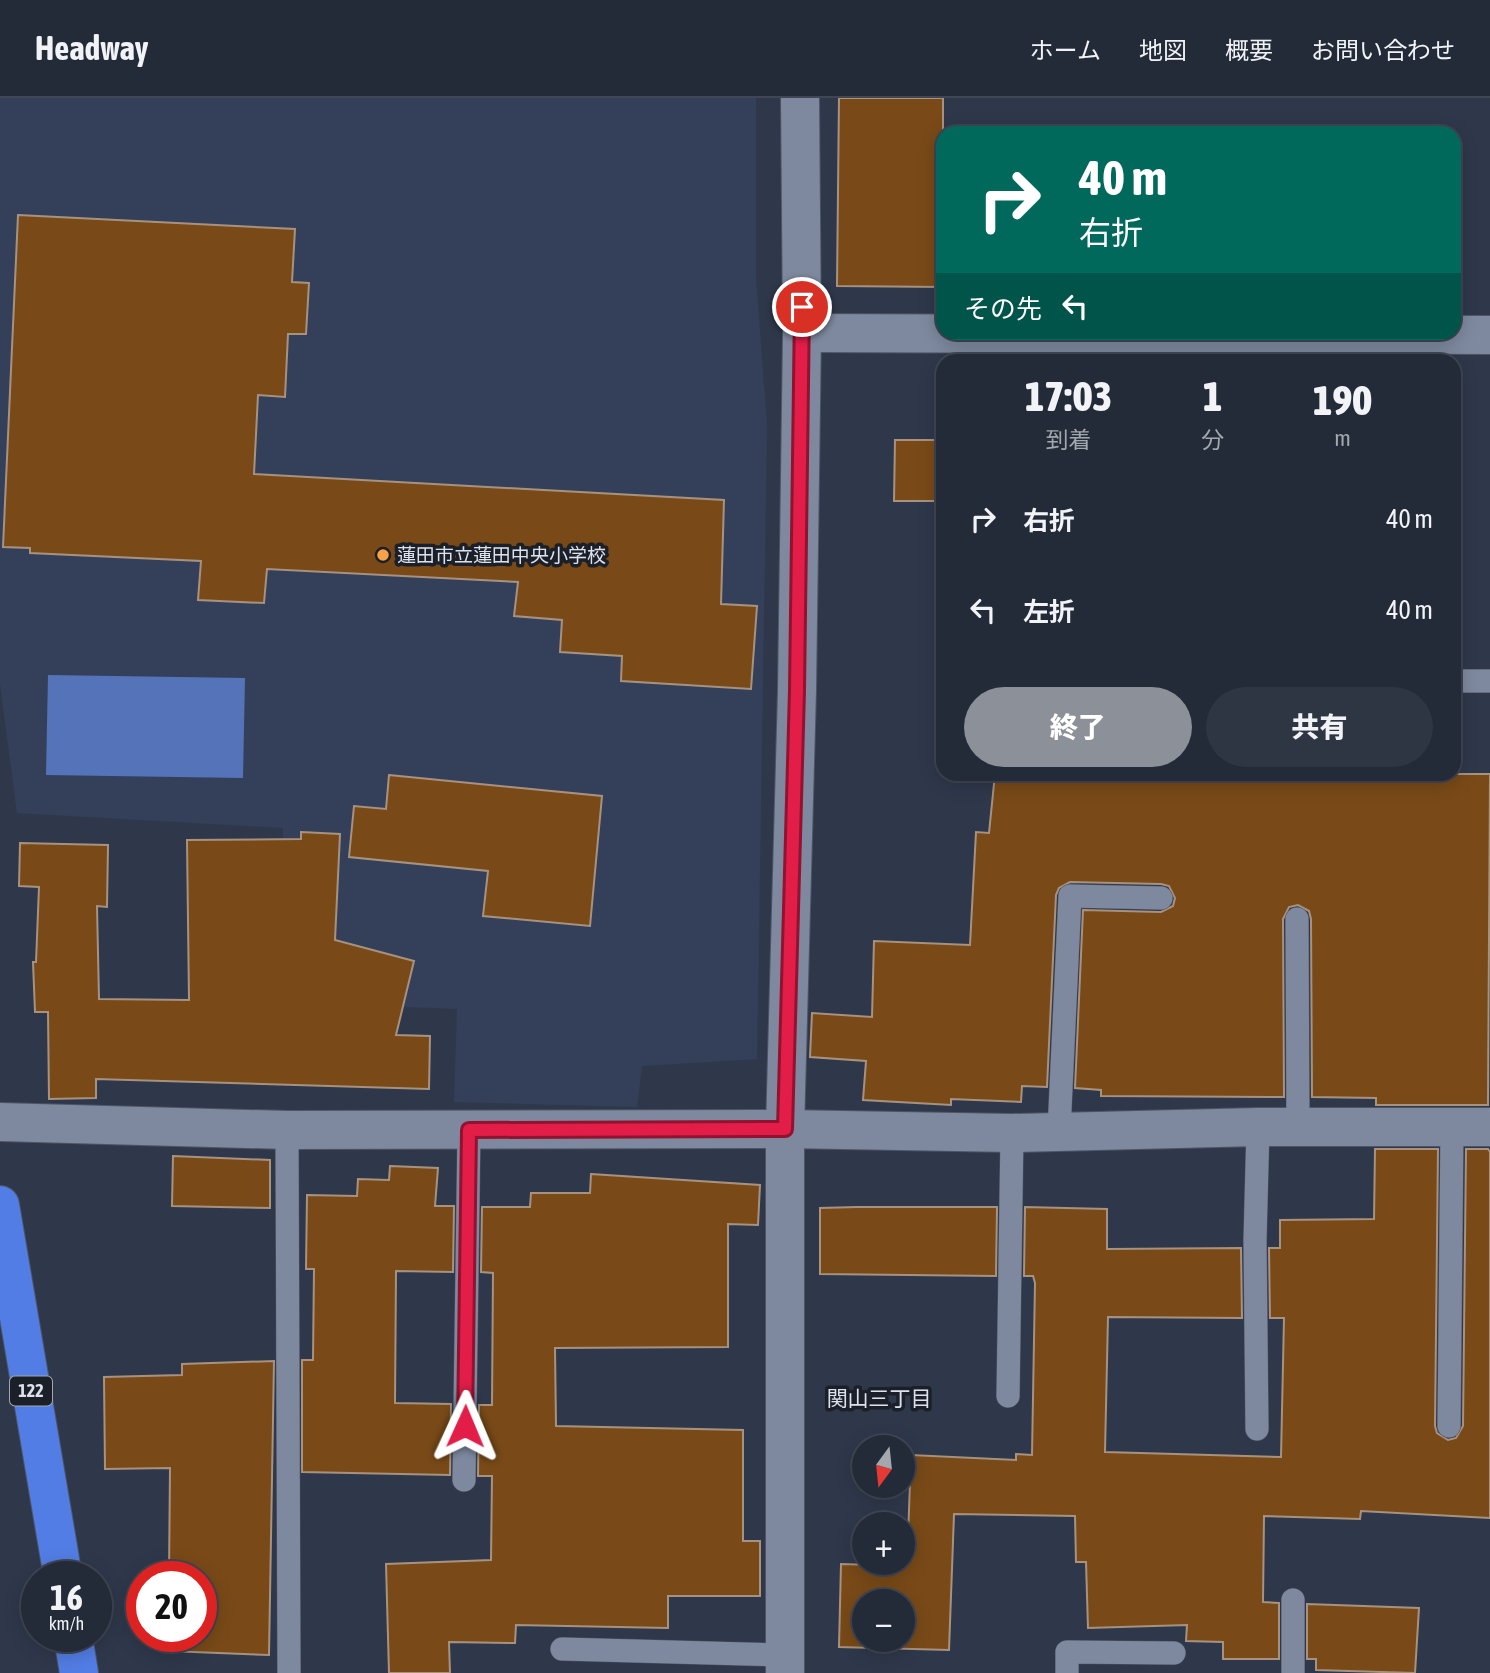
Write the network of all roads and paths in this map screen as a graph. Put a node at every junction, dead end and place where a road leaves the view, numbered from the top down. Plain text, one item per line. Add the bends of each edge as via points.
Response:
1 (800, 98) edge
2 (802, 334) junction
3 (1490, 335) edge
4 (1461, 336) edge
5 (936, 339) edge
6 (958, 340) edge
7 (1344, 340) edge
8 (1139, 347) edge
9 (1461, 681) edge
10 (1490, 681) edge
11 (1161, 898) dead end
12 (1297, 919) dead end
13 (0, 1122) edge
14 (1258, 1127) junction
15 (1452, 1127) junction
16 (1490, 1127) edge
17 (1298, 1128) junction
18 (785, 1129) junction
19 (287, 1130) junction
20 (469, 1130) junction
21 (1059, 1131) junction
22 (1012, 1133) junction
23 (0, 1205) edge
24 (1008, 1396) dead end
25 (1449, 1426) dead end
26 (1257, 1430) dead end
27 (464, 1480) dead end
28 (60, 1561) edge
29 (1293, 1601) dead end
30 (562, 1649) dead end
31 (76, 1652) edge
32 (1174, 1653) dead end
33 (785, 1664) edge
34 (79, 1673) edge
35 (289, 1673) edge
36 (1067, 1673) edge
37 (1293, 1673) edge

1 - 2 street
2 - 5 street
2 - 18 street
3 - 4 street
6 - 8 street
7 - 8 street
9 - 10 lane
11 - 21 lane via 1070,896
12 - 17 lane
13 - 19 street
14 - 17 street
14 - 21 street
14 - 26 lane
15 - 16 street
15 - 17 street
15 - 25 lane
18 - 20 street
18 - 22 street
18 - 33 street
19 - 20 street
19 - 35 lane
20 - 27 lane
21 - 22 street
22 - 24 lane
23 - 28 highway, 122
29 - 37 lane
30 - 33 lane
31 - 34 highway
32 - 36 lane via 1067,1652

